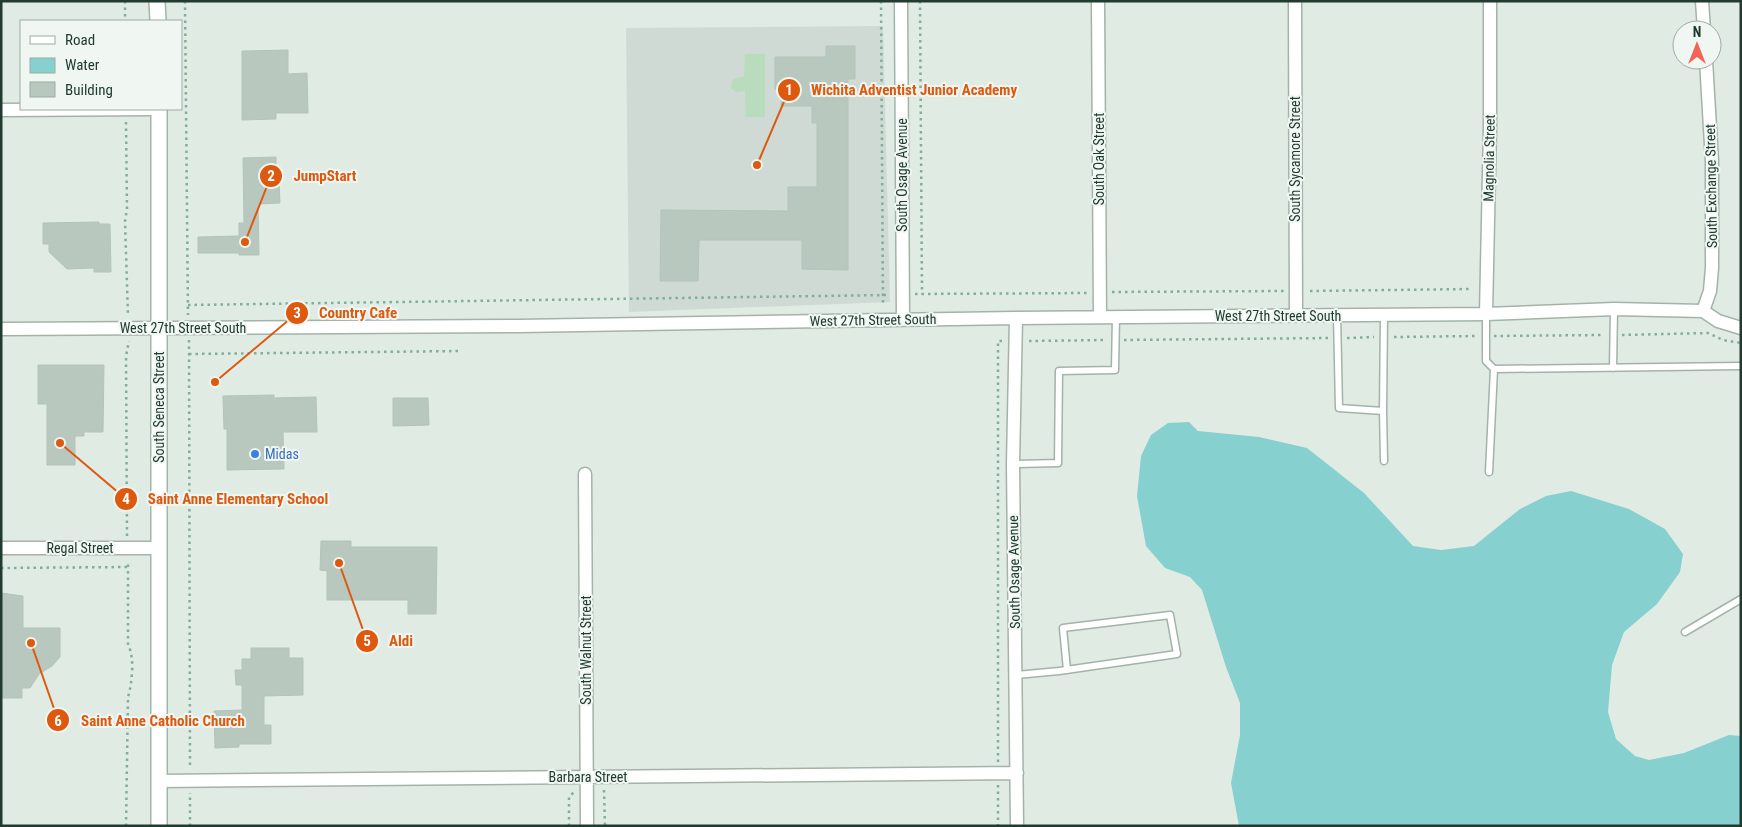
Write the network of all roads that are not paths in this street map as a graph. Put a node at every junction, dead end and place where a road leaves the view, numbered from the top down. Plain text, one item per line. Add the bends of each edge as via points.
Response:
1 (157, 1) edge
2 (901, 1) edge
3 (1098, 1) edge
4 (1295, 1) edge
5 (1490, 1) edge
6 (1702, 1) edge
7 (158, 20) edge
8 (1703, 20) edge
9 (1707, 70) edge
10 (1, 110) edge
11 (20, 110) edge
12 (157, 110) edge
13 (1614, 309) junction
14 (1703, 311) junction
15 (1486, 314) junction
16 (1337, 315) junction
17 (1384, 315) junction
18 (1296, 316) junction
19 (1100, 317) junction
20 (1116, 317) junction
21 (1016, 318) junction
22 (903, 320) junction
23 (159, 328) junction
24 (1741, 328) edge
25 (1, 329) edge
26 (1741, 366) edge
27 (1613, 368) junction
28 (1494, 369) junction
29 (1383, 411) junction
30 (1384, 461) dead end
31 (1013, 464) junction
32 (1489, 472) dead end
33 (586, 474) dead end
34 (1, 548) edge
35 (159, 548) junction
36 (1741, 599) edge
37 (1685, 632) dead end
38 (1067, 670) junction
39 (1016, 675) junction
40 (1017, 773) junction
41 (587, 777) junction
42 (159, 781) junction
43 (159, 826) edge
44 (587, 826) edge
45 (1017, 826) edge

1 - 7 street
2 - 22 street, South Osage Avenue
3 - 19 street, South Oak Street
4 - 18 street, South Sycamore Street
5 - 15 street, Magnolia Street
6 - 8 street
9 - 14 street, South Exchange Street via 1712,162 1712,268 1710,291
10 - 11 street
12 - 23 street, South Seneca Street
13 - 14 street, West 27th Street South
13 - 15 street, West 27th Street South
13 - 27 lane
14 - 24 street, West 27th Street South via 1718,321
15 - 17 street, West 27th Street South
15 - 28 lane via 1486,361
16 - 17 street, West 27th Street South
16 - 18 street, West 27th Street South
16 - 29 lane via 1339,408
17 - 29 lane
18 - 20 street, West 27th Street South
19 - 20 street, West 27th Street South
19 - 21 street, West 27th Street South
20 - 31 lane via 1115,370 1059,371 1058,463
21 - 22 street, West 27th Street South
21 - 31 street, South Osage Avenue
22 - 23 street, West 27th Street South
23 - 25 street, West 27th Street South
23 - 35 street, South Seneca Street
26 - 27 lane
27 - 28 lane
28 - 32 lane
29 - 30 lane
31 - 39 street, South Osage Avenue
33 - 41 street, South Walnut Street
34 - 35 street, Regal Street
35 - 42 street, South Seneca Street
36 - 37 lane
38 - 38 lane via 1177,654 1170,615 1063,628
38 - 39 lane
39 - 40 street, South Osage Avenue
40 - 41 street, Barbara Street
40 - 45 street, South Osage Avenue
41 - 42 street, Barbara Street
41 - 44 street, South Walnut Street
42 - 43 street, South Seneca Street

